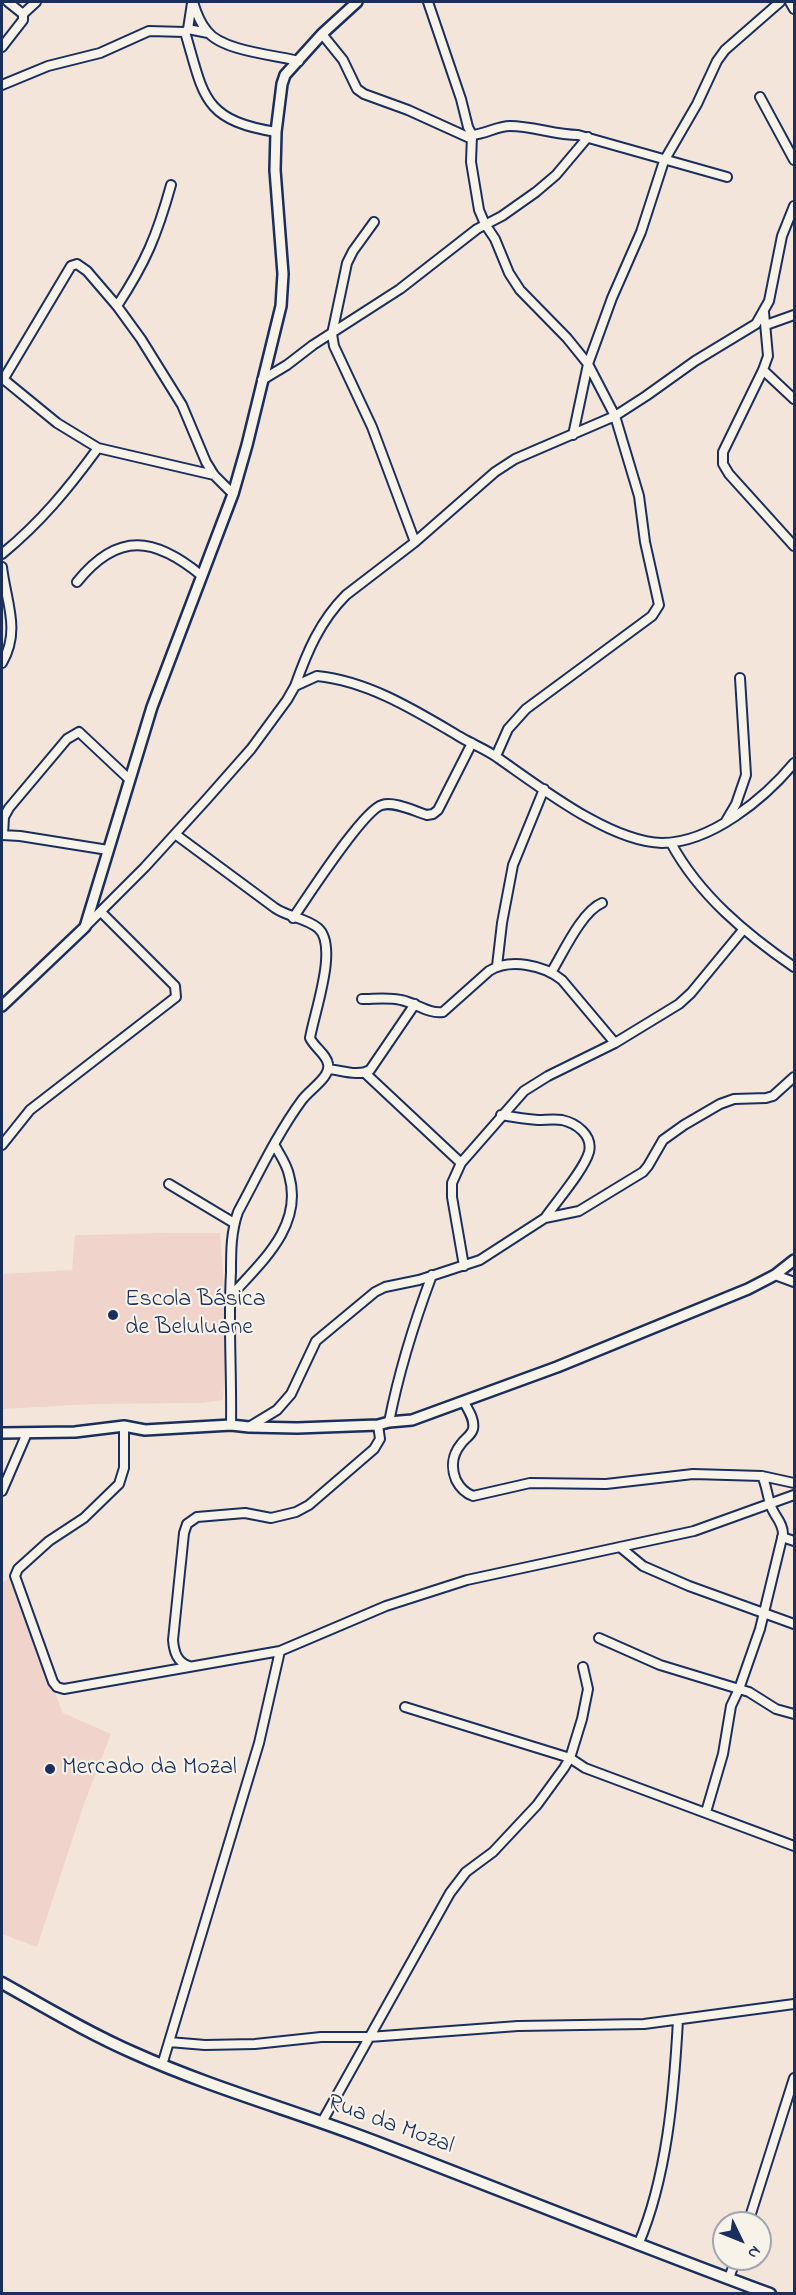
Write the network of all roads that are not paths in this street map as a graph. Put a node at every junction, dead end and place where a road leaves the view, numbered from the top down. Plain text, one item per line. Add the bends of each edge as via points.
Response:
1 (8, 2) edge
2 (36, 2) edge
3 (193, 2) edge
4 (357, 2) edge
5 (428, 2) edge
6 (780, 2) edge
7 (790, 2) edge
8 (795, 9) edge
9 (23, 14) junction
10 (186, 30) junction
11 (208, 33) junction
12 (322, 34) junction
13 (2, 47) edge
14 (299, 61) junction
15 (2, 85) edge
16 (760, 97) dead end
17 (276, 132) junction
18 (472, 137) junction
19 (588, 137) junction
20 (795, 160) edge
21 (664, 161) junction
22 (727, 177) dead end
23 (171, 185) dead end
24 (795, 206) edge
25 (374, 222) dead end
26 (485, 225) junction
27 (117, 306) junction
28 (764, 312) junction
29 (795, 315) edge
30 (766, 325) junction
31 (332, 334) junction
32 (588, 364) junction
33 (764, 370) junction
34 (2, 379) edge
35 (262, 380) junction
36 (795, 399) edge
37 (615, 416) junction
38 (573, 435) junction
39 (98, 448) junction
40 (214, 475) junction
41 (233, 494) junction
42 (415, 542) junction
43 (795, 546) edge
44 (2, 554) edge
45 (2, 567) edge
46 (202, 576) junction
47 (77, 582) dead end
48 (3, 594) edge
49 (2, 663) edge
50 (740, 678) dead end
51 (295, 686) junction
52 (472, 743) junction
53 (496, 756) junction
54 (795, 762) edge
55 (129, 779) junction
56 (544, 789) junction
57 (736, 804) junction
58 (740, 813) junction
59 (726, 822) junction
60 (175, 834) junction
61 (2, 835) edge
62 (671, 843) junction
63 (108, 850) junction
64 (602, 903) dead end
65 (101, 912) junction
66 (293, 918) junction
67 (85, 927) junction
68 (743, 930) junction
69 (497, 966) junction
70 (795, 967) edge
71 (552, 971) junction
72 (362, 999) dead end
73 (415, 1004) junction
74 (2, 1006) edge
75 (615, 1043) junction
76 (328, 1069) junction
77 (364, 1073) junction
78 (795, 1077) edge
79 (501, 1115) junction
80 (2, 1144) edge
81 (275, 1146) junction
82 (460, 1163) junction
83 (169, 1184) dead end
84 (545, 1218) junction
85 (234, 1222) junction
86 (795, 1260) edge
87 (464, 1266) junction
88 (432, 1275) junction
89 (775, 1275) junction
90 (795, 1282) edge
91 (230, 1298) junction
92 (464, 1402) junction
93 (389, 1422) junction
94 (231, 1425) junction
95 (378, 1425) junction
96 (124, 1426) junction
97 (249, 1427) junction
98 (2, 1433) edge
99 (27, 1433) junction
100 (762, 1476) junction
101 (795, 1483) edge
102 (2, 1491) edge
103 (795, 1495) edge
104 (770, 1504) junction
105 (782, 1537) junction
106 (795, 1541) edge
107 (620, 1547) junction
108 (764, 1613) junction
109 (795, 1624) edge
110 (599, 1638) dead end
111 (280, 1651) junction
112 (189, 1666) junction
113 (583, 1667) dead end
114 (740, 1689) junction
115 (405, 1707) dead end
116 (795, 1714) edge
117 (570, 1758) junction
118 (706, 1812) junction
119 (795, 1846) edge
120 (2, 1983) edge
121 (795, 2004) edge
122 (678, 2020) junction
123 (369, 2037) junction
124 (169, 2042) junction
125 (162, 2065) junction
126 (795, 2078) edge
127 (322, 2122) junction
128 (752, 2211) edge
129 (638, 2245) junction
130 (732, 2271) edge
131 (729, 2278) junction
132 (770, 2294) edge

1 - 9 street
2 - 9 street
3 - 10 street
3 - 11 street
4 - 12 street
5 - 18 street
6 - 21 street via 725,50
7 - 8 street
9 - 13 street via 23,20
10 - 11 street
10 - 15 street via 149,31 92,56 48,66
10 - 17 street via 200,84 209,102 228,119 248,128
11 - 14 street via 233,46
12 - 14 street
12 - 18 street via 364,94
14 - 17 street via 282,84
16 - 20 street
17 - 35 street via 283,292
18 - 19 street via 501,126
18 - 26 street via 474,186
19 - 21 street
19 - 26 street via 547,183
21 - 22 street
21 - 32 street via 641,232
23 - 27 street via 152,246
24 - 28 street via 782,236 770,301
25 - 31 street via 347,263
26 - 31 street
26 - 32 street via 520,290
27 - 34 street via 87,271 76,264 71,266
27 - 40 street via 182,405
28 - 30 street
28 - 37 street via 756,324
29 - 30 street
30 - 33 street via 768,356
31 - 35 street
31 - 42 street
32 - 37 street
32 - 38 street
33 - 36 street
33 - 43 street via 723,452 723,464 740,488
34 - 39 street via 57,423
35 - 41 street
37 - 38 street
37 - 53 street via 639,496 659,605 652,616 526,709 508,729
38 - 42 street via 515,459 495,472
39 - 40 street
39 - 44 street via 54,506
40 - 41 street
41 - 46 street
42 - 51 street via 333,607 319,628
45 - 48 street
46 - 47 street via 174,556 144,546 124,546 107,552
46 - 55 street
48 - 49 street via 13,627
50 - 57 street via 746,775
51 - 52 street via 317,676 369,690
51 - 60 street via 250,749
52 - 53 street
52 - 66 street via 438,810 427,815 389,805 378,807 350,837
53 - 56 street
54 - 58 street
55 - 61 street via 79,732 67,739 9,808
55 - 63 street
56 - 62 street via 623,834 644,841
56 - 69 street via 513,865
57 - 58 street
57 - 59 street
58 - 59 street
59 - 62 street
60 - 65 street
60 - 66 street
61 - 63 street
62 - 68 street via 697,883
63 - 67 street
64 - 71 street via 580,924
65 - 67 street
65 - 80 street via 175,986 176,997 30,1110
66 - 76 street via 310,923 324,936 327,953 310,1038 325,1056
67 - 74 street
68 - 70 street
68 - 75 street via 685,999
69 - 71 street
69 - 73 street via 443,1012 435,1014
71 - 75 street
72 - 73 street via 396,999
73 - 77 street via 370,1070
75 - 79 street via 524,1091
76 - 77 street
76 - 81 street via 296,1108
77 - 82 street
78 - 84 street via 773,1096 734,1099 693,1119 663,1140 643,1172 579,1211
79 - 82 street
79 - 84 street via 571,1122 588,1138 589,1151 582,1166
81 - 85 street
81 - 91 street via 289,1174 292,1193 286,1228 274,1248
82 - 87 street via 452,1183 452,1197
83 - 85 street
84 - 87 street via 492,1254
85 - 91 street
86 - 89 street
87 - 88 street
88 - 93 street via 407,1345
88 - 97 street via 375,1292 332,1326 308,1354 291,1394 277,1410
89 - 90 street
89 - 92 street
91 - 94 street
92 - 93 street via 412,1420
92 - 100 street via 473,1426 455,1454 452,1471 458,1485 473,1496 531,1483 606,1484 693,1474
93 - 95 street
94 - 96 street via 145,1431
94 - 97 street
95 - 97 street
95 - 112 street via 380,1439 374,1449 296,1512 271,1518 245,1513 197,1517 187,1524 173,1640 176,1655
96 - 99 street
96 - 112 street via 124,1468 119,1484 84,1518 49,1541 15,1576 57,1687 71,1688
98 - 99 street
99 - 102 street
100 - 101 street
100 - 104 street
103 - 104 street
104 - 105 street via 782,1525
104 - 107 street via 694,1531
105 - 106 street
105 - 108 street
107 - 108 street via 644,1566
107 - 111 street via 467,1580 386,1606
108 - 109 street
108 - 114 street
110 - 114 street via 660,1665
111 - 112 street
111 - 124 street via 259,1743
113 - 117 street via 588,1689
114 - 116 street via 776,1709
114 - 118 street via 731,1706 723,1754
115 - 117 street
117 - 118 street via 585,1768
117 - 123 street via 549,1792 505,1841 466,1872 435,1918
118 - 119 street
120 - 125 main road, Rua da Mozal
121 - 122 street
122 - 123 street
122 - 129 street via 668,2132 647,2223
123 - 124 street via 255,2044
123 - 127 street
124 - 125 street
125 - 127 main road, Rua da Mozal
126 - 128 street
127 - 129 main road, Rua da Mozal
129 - 131 main road, Rua da Mozal
130 - 131 street
131 - 132 main road, Rua da Mozal

